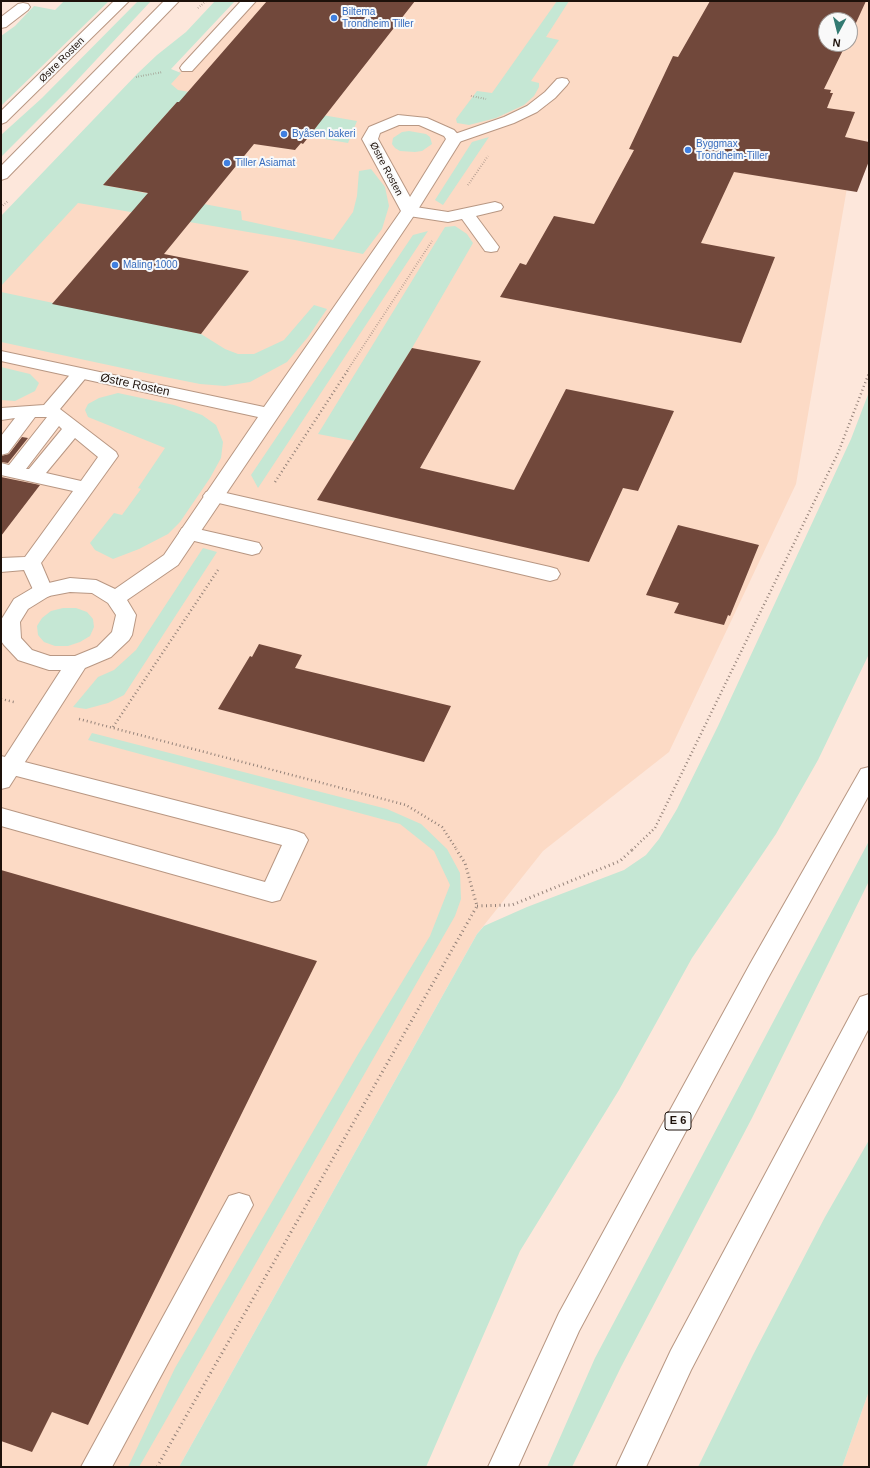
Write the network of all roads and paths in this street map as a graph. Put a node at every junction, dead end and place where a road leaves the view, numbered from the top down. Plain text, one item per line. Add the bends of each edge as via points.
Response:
1 (122, 1) edge
2 (172, 1) edge
3 (249, 1) edge
4 (23, 7) dead end
5 (1, 24) edge
6 (187, 68) joint
7 (129, 78) dead end
8 (562, 82) dead end
9 (1, 119) edge
10 (509, 120) junction
11 (454, 139) junction
12 (1, 175) edge
13 (495, 207) dead end
14 (409, 211) junction
15 (466, 213) junction
16 (448, 217) junction
17 (492, 247) dead end
18 (1, 356) edge
19 (869, 372) edge
20 (80, 374) junction
21 (30, 411) junction
22 (54, 413) junction
23 (1, 414) edge
24 (269, 414) junction
25 (72, 428) junction
26 (1, 449) edge
27 (8, 470) edge
28 (34, 476) junction
29 (86, 488) junction
30 (213, 496) junction
31 (260, 506) junction
32 (189, 533) junction
33 (243, 546) joint
34 (31, 563) junction
35 (1, 565) edge
36 (550, 574) dead end
37 (43, 591) junction
38 (116, 598) junction
39 (77, 662) junction
40 (1, 699) edge
41 (48, 711) junction
42 (113, 727) junction
43 (4, 771) edge
44 (868, 775) edge
45 (1, 817) edge
46 (477, 906) junction
47 (869, 1004) edge
48 (239, 1205) dead end
49 (96, 1467) edge
50 (157, 1467) edge
51 (503, 1467) edge
52 (631, 1467) edge

1 - 9 main road, Østre Rosten
2 - 12 main road
3 - 6 main road
4 - 5 main road
6 - 7 path
8 - 10 main road via 532,109
10 - 11 main road
10 - 16 path
11 - 14 main road, Østre Rosten
11 - 14 main road, Østre Rosten via 449,132 422,121 398,120 374,130 370,140
13 - 15 main road
14 - 16 main road
14 - 24 main road, Østre Rosten
15 - 16 main road
15 - 17 main road
16 - 31 path
18 - 20 main road, Østre Rosten
19 - 46 path via 838,453 655,828 620,861 512,905
20 - 22 main road
20 - 24 main road, Østre Rosten
21 - 22 main road
21 - 23 main road
21 - 26 main road
22 - 25 main road
22 - 27 main road
24 - 30 main road, Østre Rosten
25 - 28 main road
25 - 29 main road via 109,456
27 - 28 main road
28 - 29 main road
29 - 34 main road
30 - 31 main road
30 - 32 main road, Østre Rosten
31 - 36 main road
32 - 33 main road
32 - 38 main road, Østre Rosten via 171,560
33 - 42 path
34 - 35 main road
34 - 37 main road
37 - 38 main road via 70,585 96,588
37 - 39 main road via 22,604 10,622 11,640 25,655 49,663
38 - 39 main road via 126,615 122,635 104,652
39 - 41 main road
40 - 41 path
41 - 42 path
41 - 43 main road
42 - 46 path via 406,805 442,827 465,863
43 - 45 main road via 296,840 272,893
44 - 51 main road, E 6 via 569,1322
46 - 50 path
47 - 52 main road via 680,1360
48 - 49 main road

